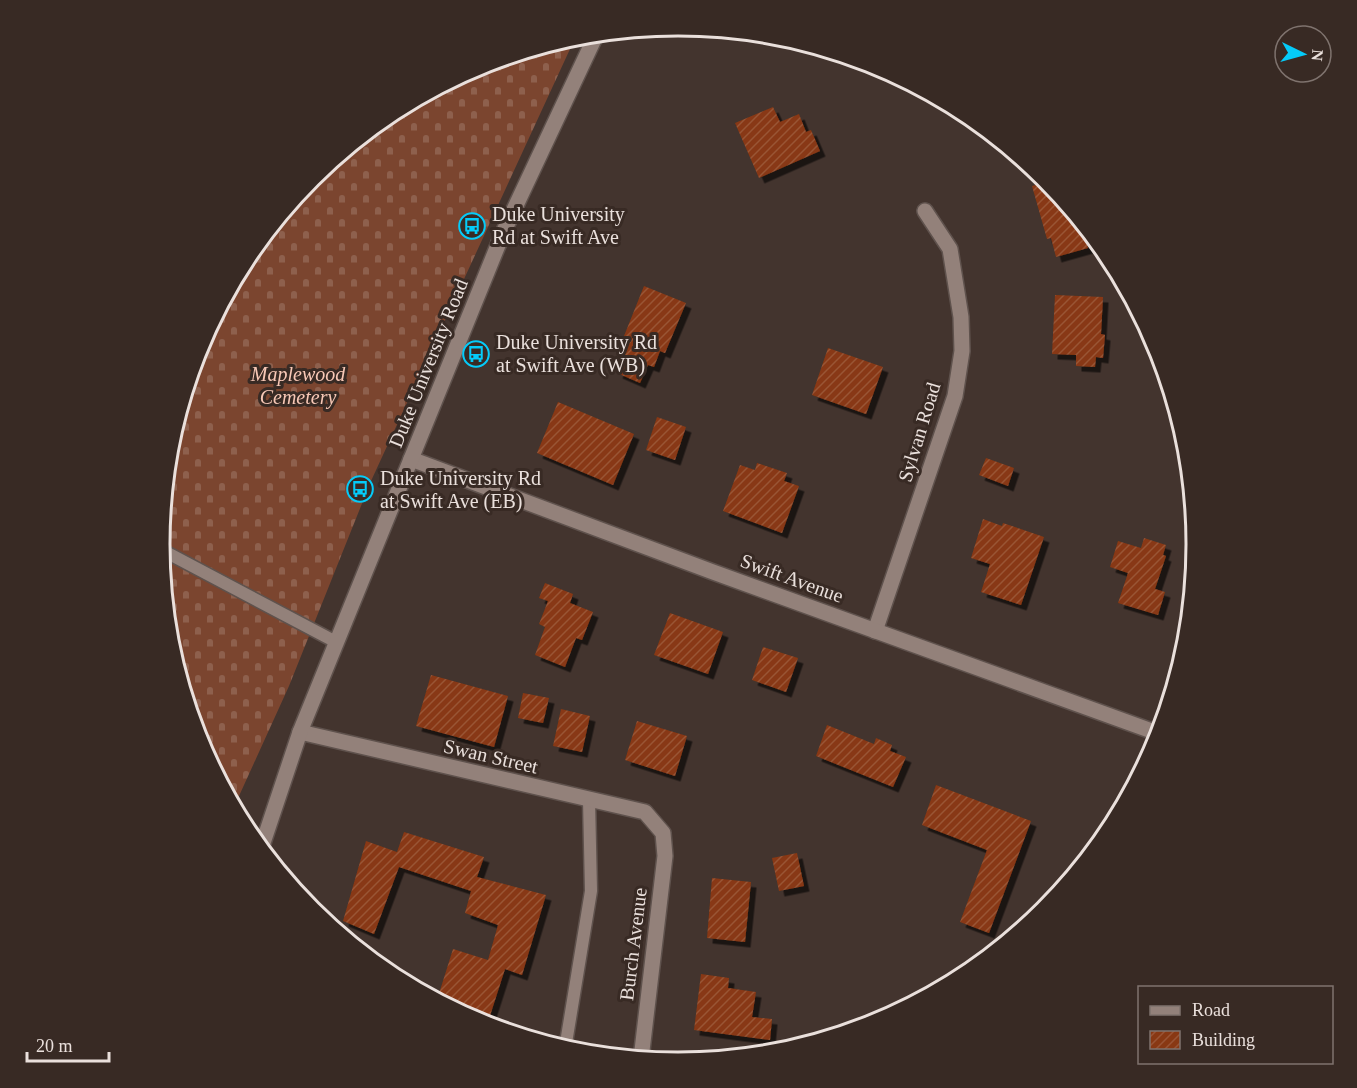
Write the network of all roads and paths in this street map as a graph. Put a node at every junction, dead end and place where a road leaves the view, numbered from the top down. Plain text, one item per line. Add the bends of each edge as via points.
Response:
1 (592, 44) edge
2 (925, 211) dead end
3 (411, 459) junction
4 (171, 555) edge
5 (875, 631) junction
6 (336, 642) junction
7 (1151, 731) edge
8 (300, 732) junction
9 (590, 800) junction
10 (663, 833) joint
11 (265, 838) edge
12 (567, 1039) edge
13 (642, 1051) edge

1 - 3 street, Duke University Road via 503,233
2 - 5 street, Sylvan Road via 950,249 962,351 955,396
3 - 5 street, Swift Avenue
3 - 6 street, Duke University Road
4 - 6 lane
5 - 7 street, Swift Avenue
6 - 8 street, Duke University Road
8 - 9 street, Swan Street
8 - 11 street, Duke University Road
9 - 10 street, Swan Street via 645,812
9 - 12 lane via 591,891
10 - 13 street, Burch Avenue via 665,856

